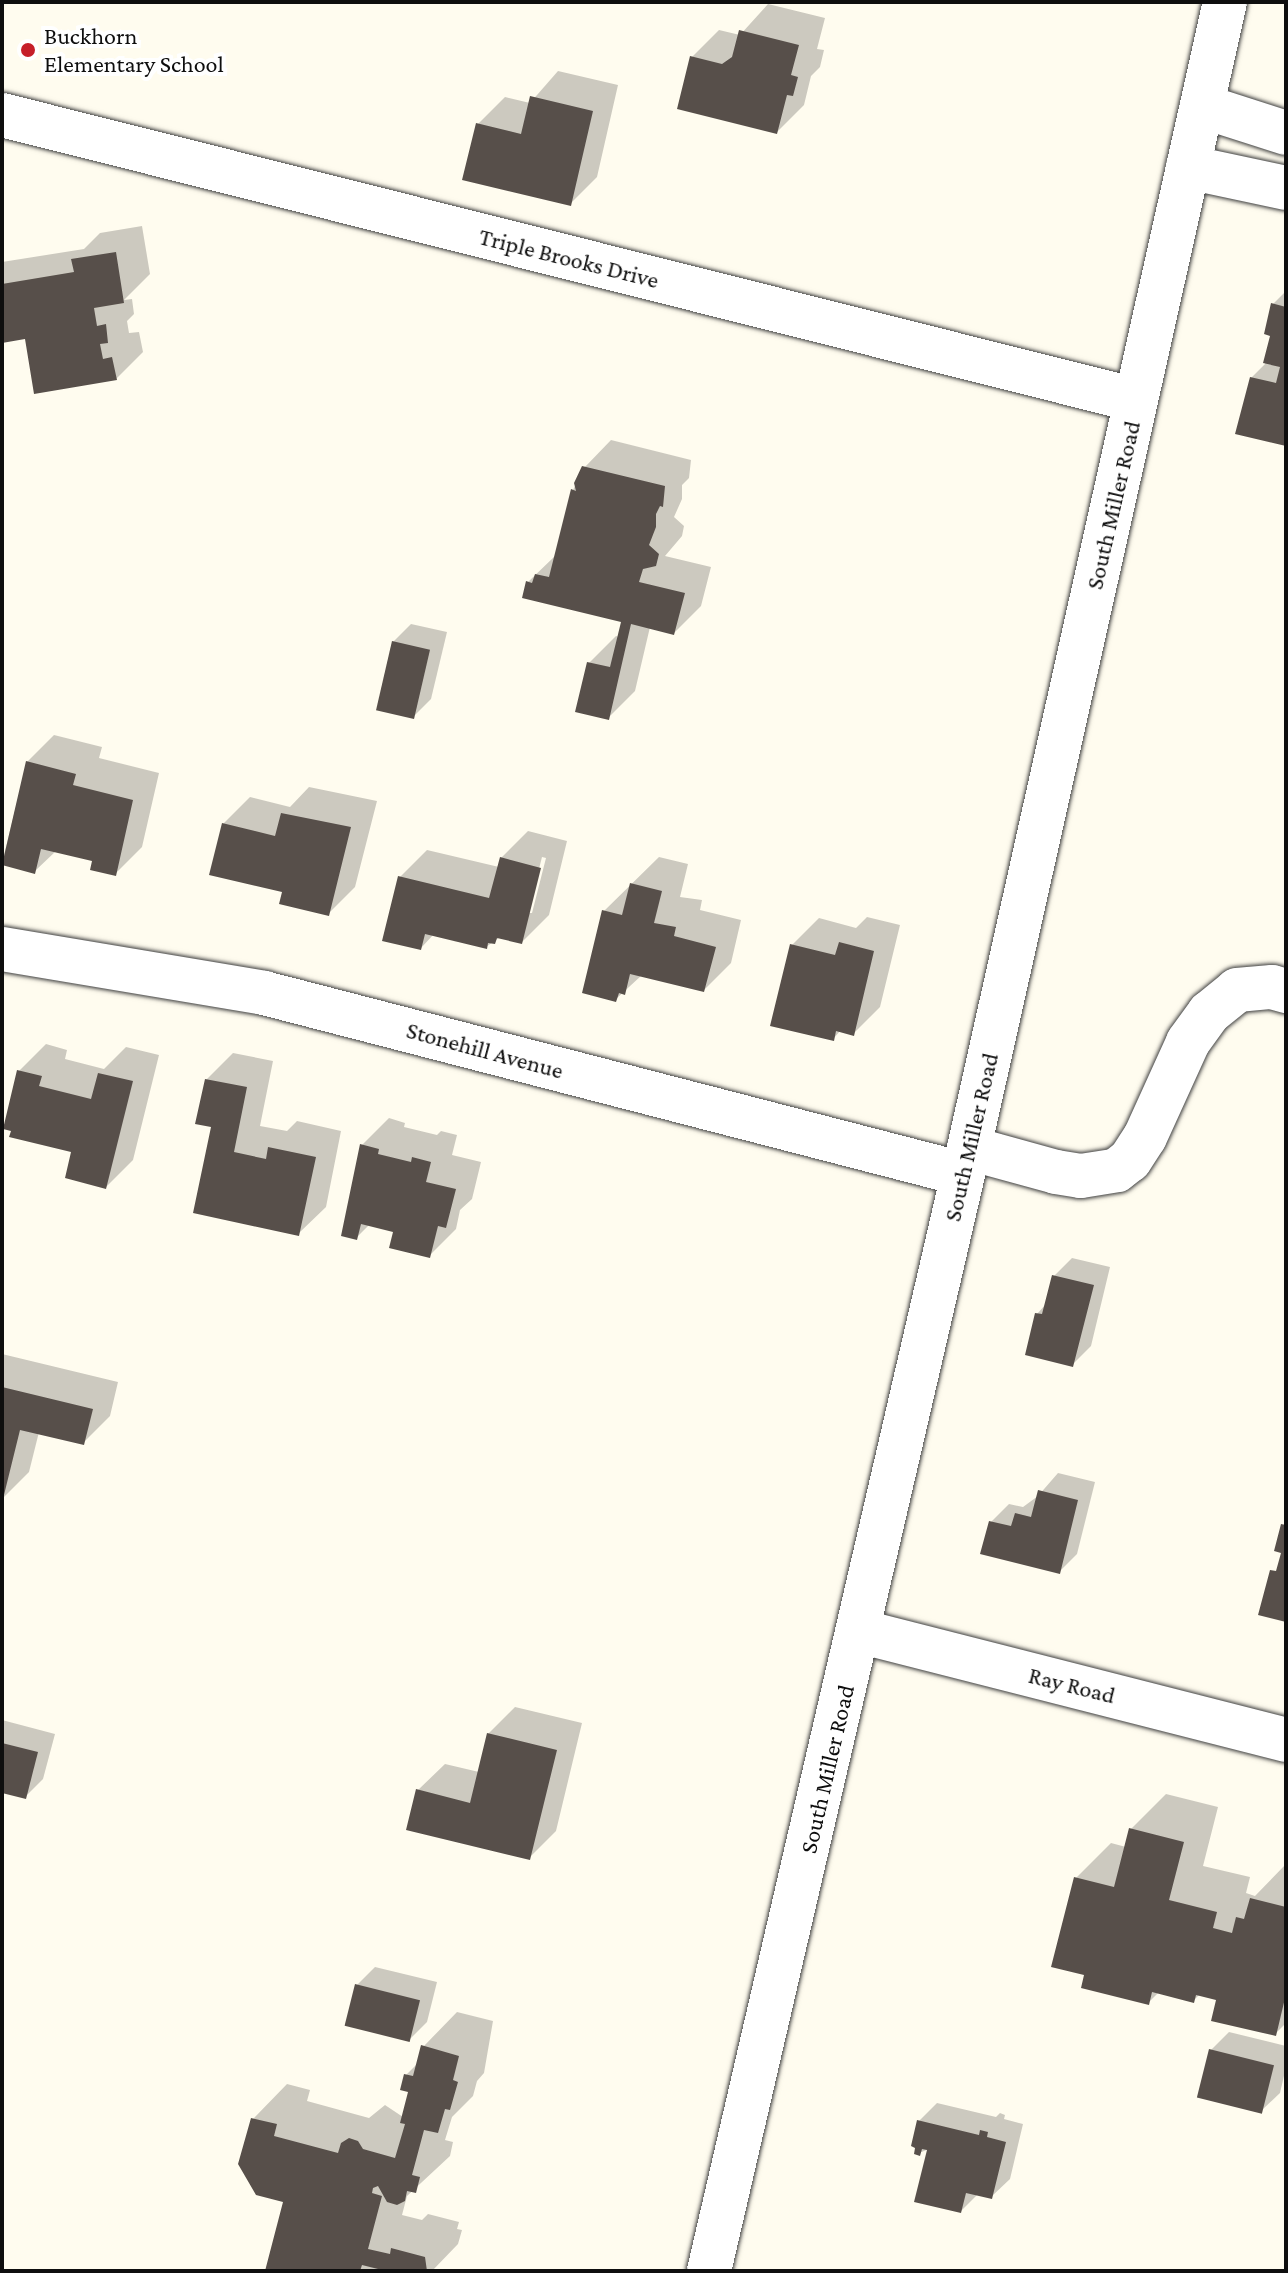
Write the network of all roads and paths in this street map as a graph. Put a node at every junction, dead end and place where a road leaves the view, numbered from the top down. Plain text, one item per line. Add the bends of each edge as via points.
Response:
1 (1225, 2) edge
2 (1202, 106) junction
3 (2, 115) edge
4 (1286, 133) edge
5 (1188, 167) junction
6 (1286, 188) edge
7 (1136, 400) junction
8 (2, 949) edge
9 (1286, 991) edge
10 (966, 1161) junction
11 (859, 1631) junction
12 (1286, 1740) edge
13 (709, 2271) edge

1 - 2 street, South Miller Road
2 - 4 street
2 - 5 street, South Miller Road
3 - 7 street, Triple Brooks Drive
5 - 6 street
5 - 7 street, South Miller Road
7 - 10 street, South Miller Road
8 - 10 street, Stonehill Avenue via 264,993
9 - 10 street, Stonehill Avenue via 1237,990 1209,1013 1188,1042 1145,1137 1117,1170 1081,1176
10 - 11 street, South Miller Road
11 - 12 street, Ray Road
11 - 13 street, South Miller Road

